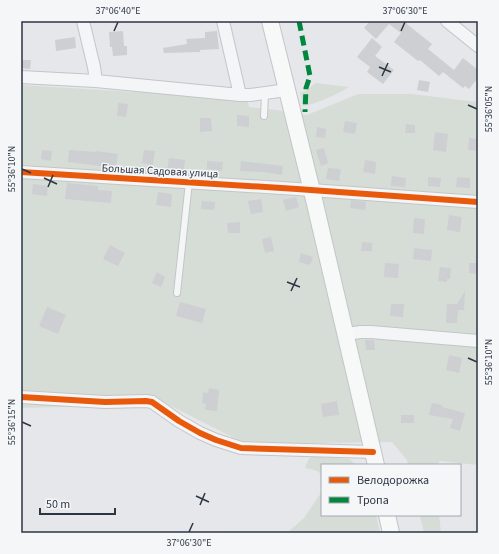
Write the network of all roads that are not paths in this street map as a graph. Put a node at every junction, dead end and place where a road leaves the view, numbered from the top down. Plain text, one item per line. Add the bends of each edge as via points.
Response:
1 (83, 21) edge
2 (223, 21) edge
3 (270, 21) edge
4 (447, 21) edge
5 (478, 46) edge
6 (21, 77) edge
7 (96, 81) junction
8 (287, 90) junction
9 (265, 94) junction
10 (240, 95) junction
11 (264, 116) dead end
12 (21, 172) edge
13 (189, 182) junction
14 (312, 190) junction
15 (478, 202) edge
16 (177, 293) dead end
17 (354, 333) junction
18 (478, 341) edge
19 (21, 397) edge
20 (375, 458) edge
21 (388, 516) edge
22 (391, 533) edge

1 - 7 street
2 - 10 street
3 - 8 main road
4 - 5 street
6 - 7 street
7 - 10 street
8 - 9 street
8 - 14 main road
9 - 10 street
9 - 11 lane
12 - 13 street, Большая Садовая улица
13 - 14 street, Большая Садовая улица
13 - 16 lane
14 - 15 street, Большая Садовая улица
14 - 17 main road
17 - 18 street
17 - 20 main road
19 - 20 street via 152,402 200,433 241,448
21 - 22 main road

